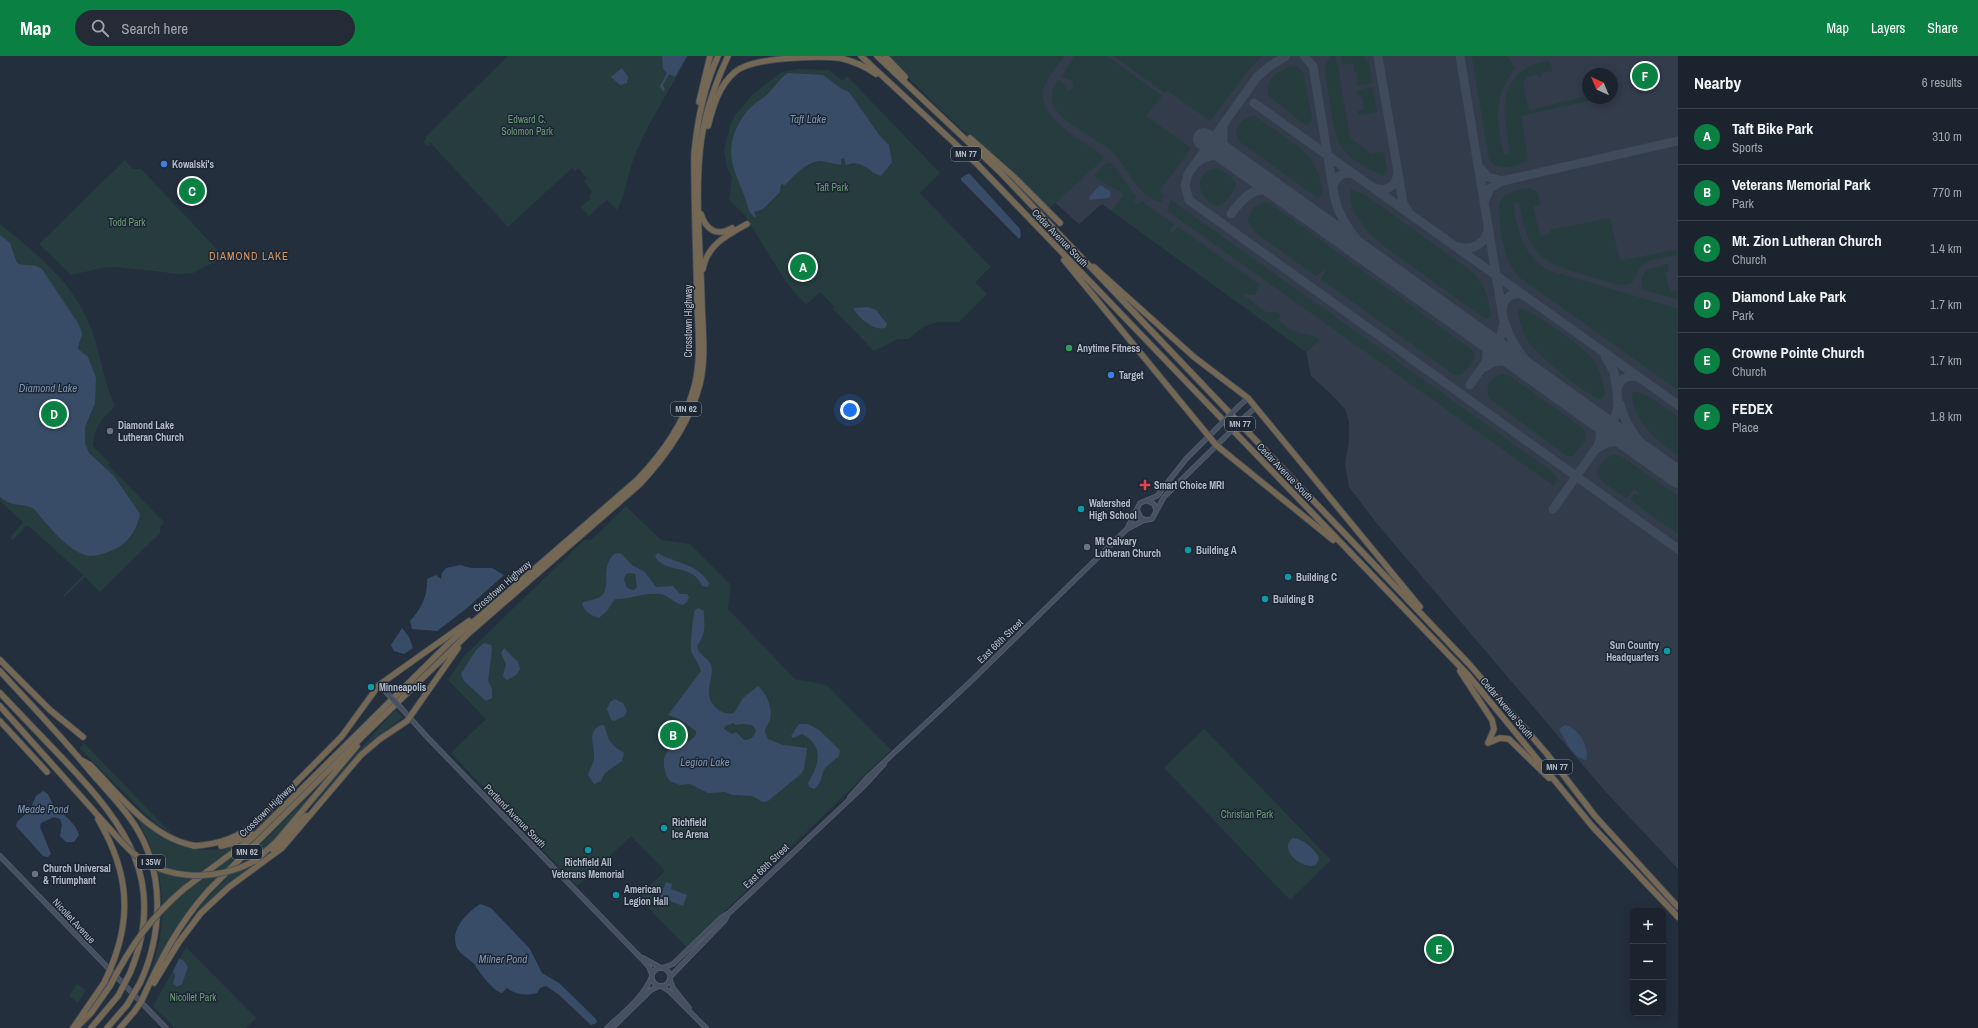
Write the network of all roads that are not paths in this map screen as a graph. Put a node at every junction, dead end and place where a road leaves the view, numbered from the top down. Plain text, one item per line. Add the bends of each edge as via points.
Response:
1 (710, 56) edge
2 (718, 56) edge
3 (728, 56) edge
4 (861, 56) edge
5 (877, 56) edge
6 (885, 56) edge
7 (890, 84) junction
8 (929, 104) junction
9 (946, 120) junction
10 (696, 130) junction
11 (699, 168) junction
12 (700, 209) junction
13 (1045, 220) junction
14 (1060, 223) dead end
15 (1037, 227) junction
16 (702, 279) junction
17 (1248, 398) junction
18 (1256, 407) junction
19 (1208, 437) junction
20 (1216, 445) junction
21 (1148, 501) junction
22 (1137, 510) junction
23 (1156, 510) junction
24 (1144, 520) junction
25 (1127, 529) junction
26 (1373, 576) junction
27 (491, 606) junction
28 (1436, 628) junction
29 (469, 633) junction
30 (1452, 659) junction
31 (0, 660) edge
32 (0, 671) edge
33 (379, 685) junction
34 (0, 693) edge
35 (0, 706) edge
36 (410, 716) junction
37 (0, 721) edge
38 (371, 730) junction
39 (82, 737) dead end
40 (82, 761) junction
41 (47, 772) dead end
42 (333, 786) junction
43 (1572, 802) junction
44 (108, 830) junction
45 (258, 831) junction
46 (194, 846) junction
47 (0, 856) edge
48 (255, 861) junction
49 (1678, 907) edge
50 (728, 914) junction
51 (1678, 917) edge
52 (640, 957) junction
53 (662, 968) junction
54 (652, 975) junction
55 (670, 978) junction
56 (107, 984) junction
57 (660, 986) junction
58 (147, 992) junction
59 (692, 1014) junction
60 (75, 1028) edge
61 (92, 1028) edge
62 (107, 1028) edge
63 (120, 1028) edge
64 (166, 1028) edge
65 (607, 1028) edge
66 (612, 1028) edge
67 (706, 1028) edge

1 - 10 highway via 698,102
2 - 10 highway, Crosstown Highway / MN 62 via 707,84
3 - 11 highway, Crosstown Highway / MN 62 via 708,107 701,140
4 - 7 highway, Cedar Avenue South / MN 77
5 - 8 highway, Cedar Avenue South / MN 77
6 - 8 highway
7 - 11 highway via 865,67 834,58 762,61 749,64 731,76 720,90 709,122
7 - 15 highway, Cedar Avenue South / MN 77 via 978,165
8 - 9 highway, Cedar Avenue South / MN 77
9 - 13 highway, Cedar Avenue South / MN 77
9 - 14 highway via 1013,176
10 - 27 highway, Crosstown Highway / MN 62 via 694,168 699,351 693,390 682,418 656,460 637,480
11 - 12 highway, Crosstown Highway / MN 62
12 - 16 highway, Crosstown Highway / MN 62
12 - 16 highway via 706,225 715,232 725,232 746,222 714,245 704,265
13 - 17 highway via 1194,357
13 - 28 highway, Cedar Avenue South / MN 77
15 - 19 highway
15 - 26 highway, Cedar Avenue South / MN 77
16 - 29 highway, Crosstown Highway / MN 62 via 704,354 700,383 678,436 661,462 640,484
17 - 18 highway
17 - 19 main road, bridge
18 - 20 main road, bridge
18 - 28 highway
19 - 20 highway
19 - 21 main road via 1186,459 1157,496
20 - 23 main road via 1164,497
20 - 26 highway via 1330,537
21 - 22 main road via 1140,503
21 - 23 main road via 1154,504
22 - 24 main road
22 - 25 main road, East 66th Street
23 - 24 main road via 1152,518
24 - 25 main road, East 66th Street
25 - 50 main road, East 66th Street
26 - 30 highway, Cedar Avenue South / MN 77
27 - 33 highway
27 - 45 highway, Crosstown Highway / MN 62
28 - 49 highway, Cedar Avenue South / MN 77 via 1504,702 1596,816
29 - 36 highway
29 - 38 highway, Crosstown Highway / MN 62
30 - 43 highway, Cedar Avenue South / MN 77 via 1509,723
30 - 43 highway via 1492,720 1494,729 1488,743 1504,738 1512,741
31 - 39 highway via 50,710
32 - 40 highway, I 35W
33 - 36 main road, Portland Avenue South, bridge
33 - 46 highway via 342,736 247,831 225,842
34 - 61 highway, I 35W, bridge via 114,817 136,857 141,879 144,924 138,950 118,996
35 - 44 highway
36 - 42 highway via 407,721 380,738 361,755
36 - 52 main road, Portland Avenue South via 428,738
37 - 41 highway
38 - 48 highway via 277,841
38 - 58 highway, Crosstown Highway / MN 62 via 200,900 176,933
40 - 46 highway via 90,765 162,834
40 - 62 highway, I 35W, bridge via 126,812 142,838 150,857 155,880 158,924 153,952 127,1005
42 - 48 highway via 279,845
42 - 58 highway via 282,848 229,887 201,913
43 - 51 highway, Cedar Avenue South / MN 77
44 - 48 highway, bridge via 145,862 176,874 214,875 232,872
44 - 56 highway, bridge via 120,866 125,904 120,944
45 - 46 highway via 220,846
45 - 56 highway, Crosstown Highway / MN 62, bridge via 185,888 148,923
47 - 64 main road, Nicollet Avenue
50 - 53 main road, East 66th Street via 673,964
50 - 55 main road, East 66th Street
52 - 53 main road, Portland Avenue South
52 - 54 main road, Portland Avenue South
53 - 54 main road via 655,970
53 - 55 main road via 669,972
54 - 57 main road via 653,981
54 - 65 main road via 647,986 633,1003
55 - 57 main road via 666,984
55 - 59 main road via 673,988
56 - 60 highway, Crosstown Highway / MN 62 via 91,1013
57 - 59 main road via 669,991
57 - 66 main road via 651,990
58 - 63 highway, Crosstown Highway / MN 62, bridge
59 - 67 main road

